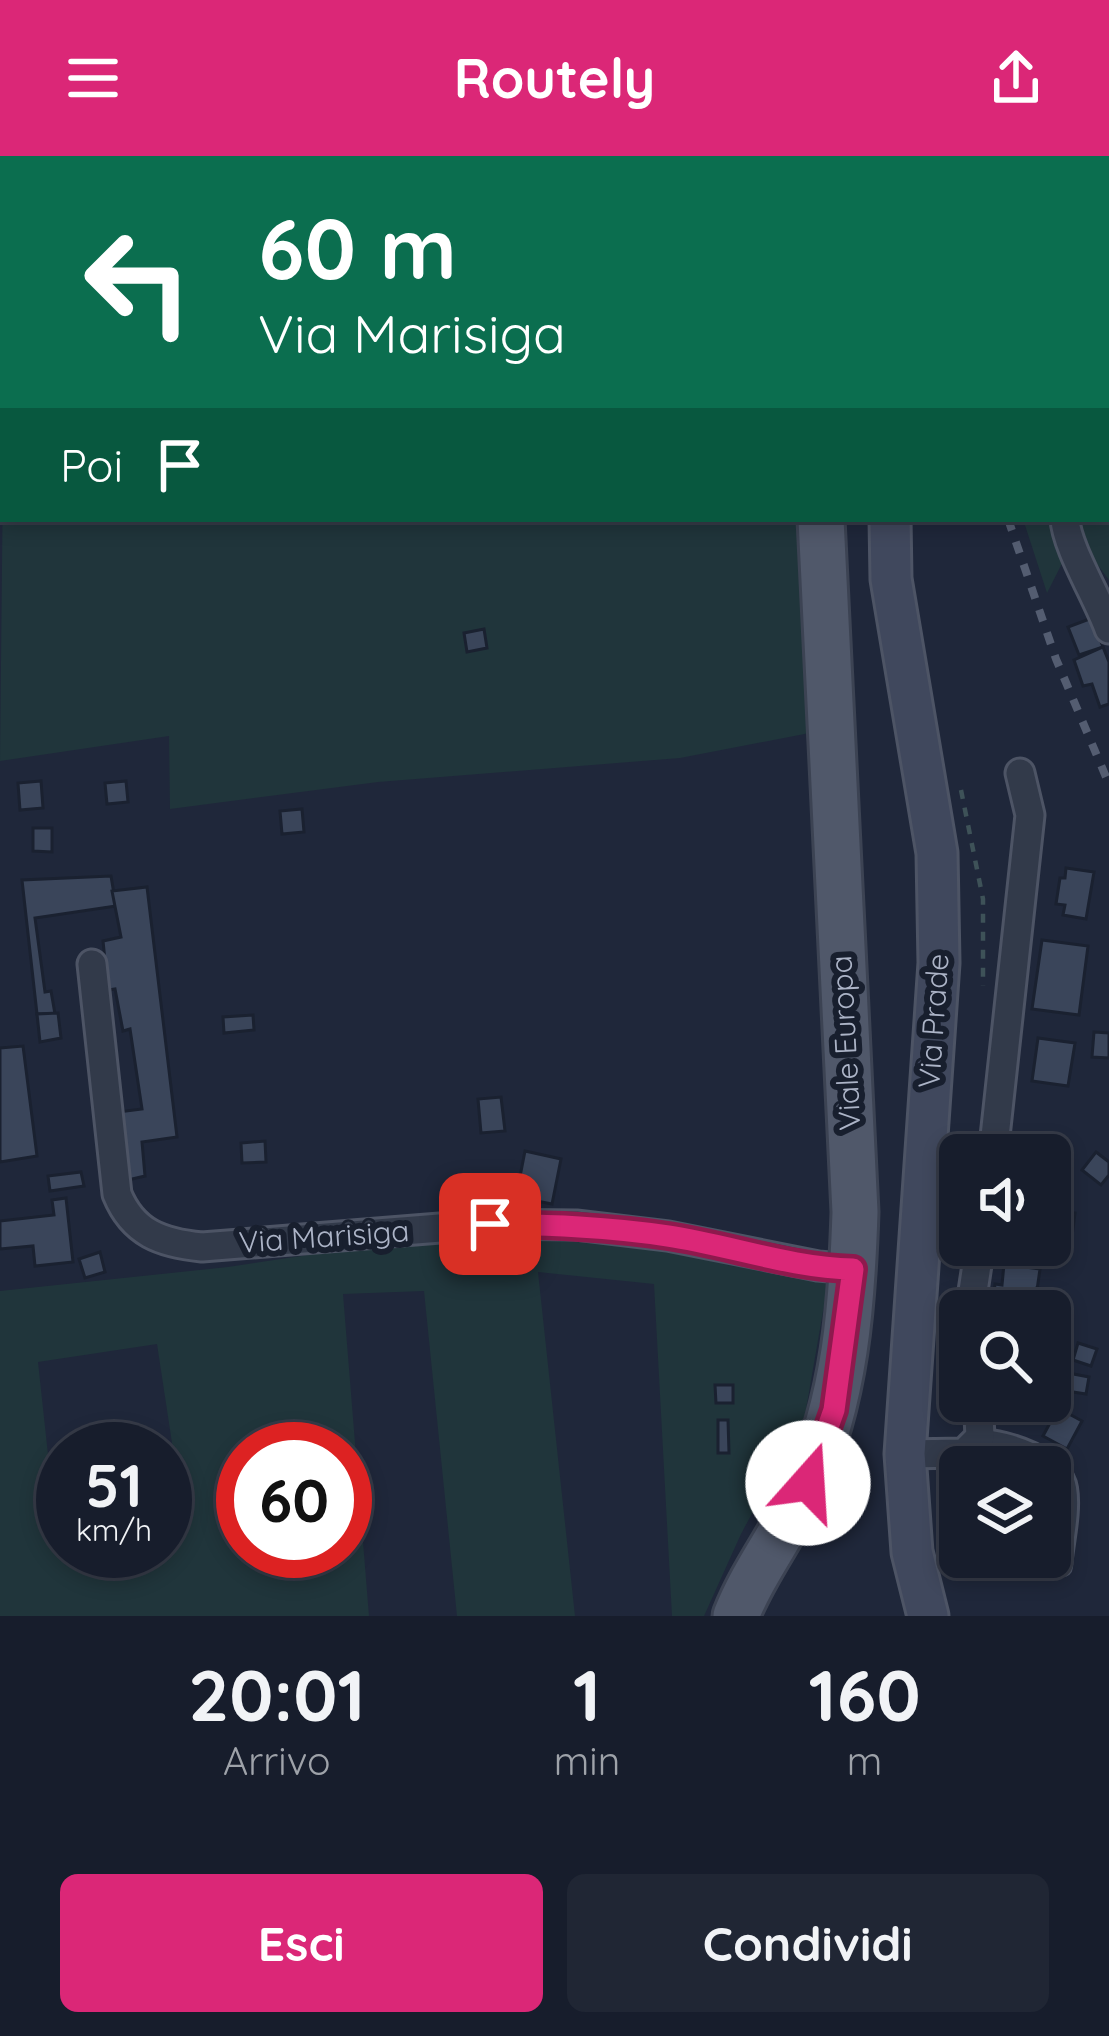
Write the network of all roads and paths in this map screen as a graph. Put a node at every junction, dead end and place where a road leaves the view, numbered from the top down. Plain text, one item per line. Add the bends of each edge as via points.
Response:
1 (821, 522) edge
2 (890, 522) edge
3 (1065, 522) edge
4 (1109, 629) edge
5 (1020, 773) dead end
6 (92, 964) dead end
7 (995, 1134) edge
8 (853, 1269) junction
9 (979, 1422) edge
10 (980, 1437) junction
11 (1015, 1446) edge
12 (905, 1454) junction
13 (772, 1553) junction
14 (921, 1610) edge
15 (736, 1616) edge
16 (765, 1616) edge

1 - 8 main road, Viale Europa
2 - 12 main road, Via Prade via 890,579 937,853 939,930
3 - 4 street
5 - 7 street via 1030,815
6 - 8 street, Via Marisiga via 117,1194 144,1233 202,1247 490,1224 576,1226
8 - 13 main road, Viale Europa via 834,1410
9 - 10 street
10 - 11 lane
10 - 12 street via 964,1453
12 - 14 main road, Via Prade
13 - 15 main road, Viale Europa
13 - 16 main road, Viale Europa

